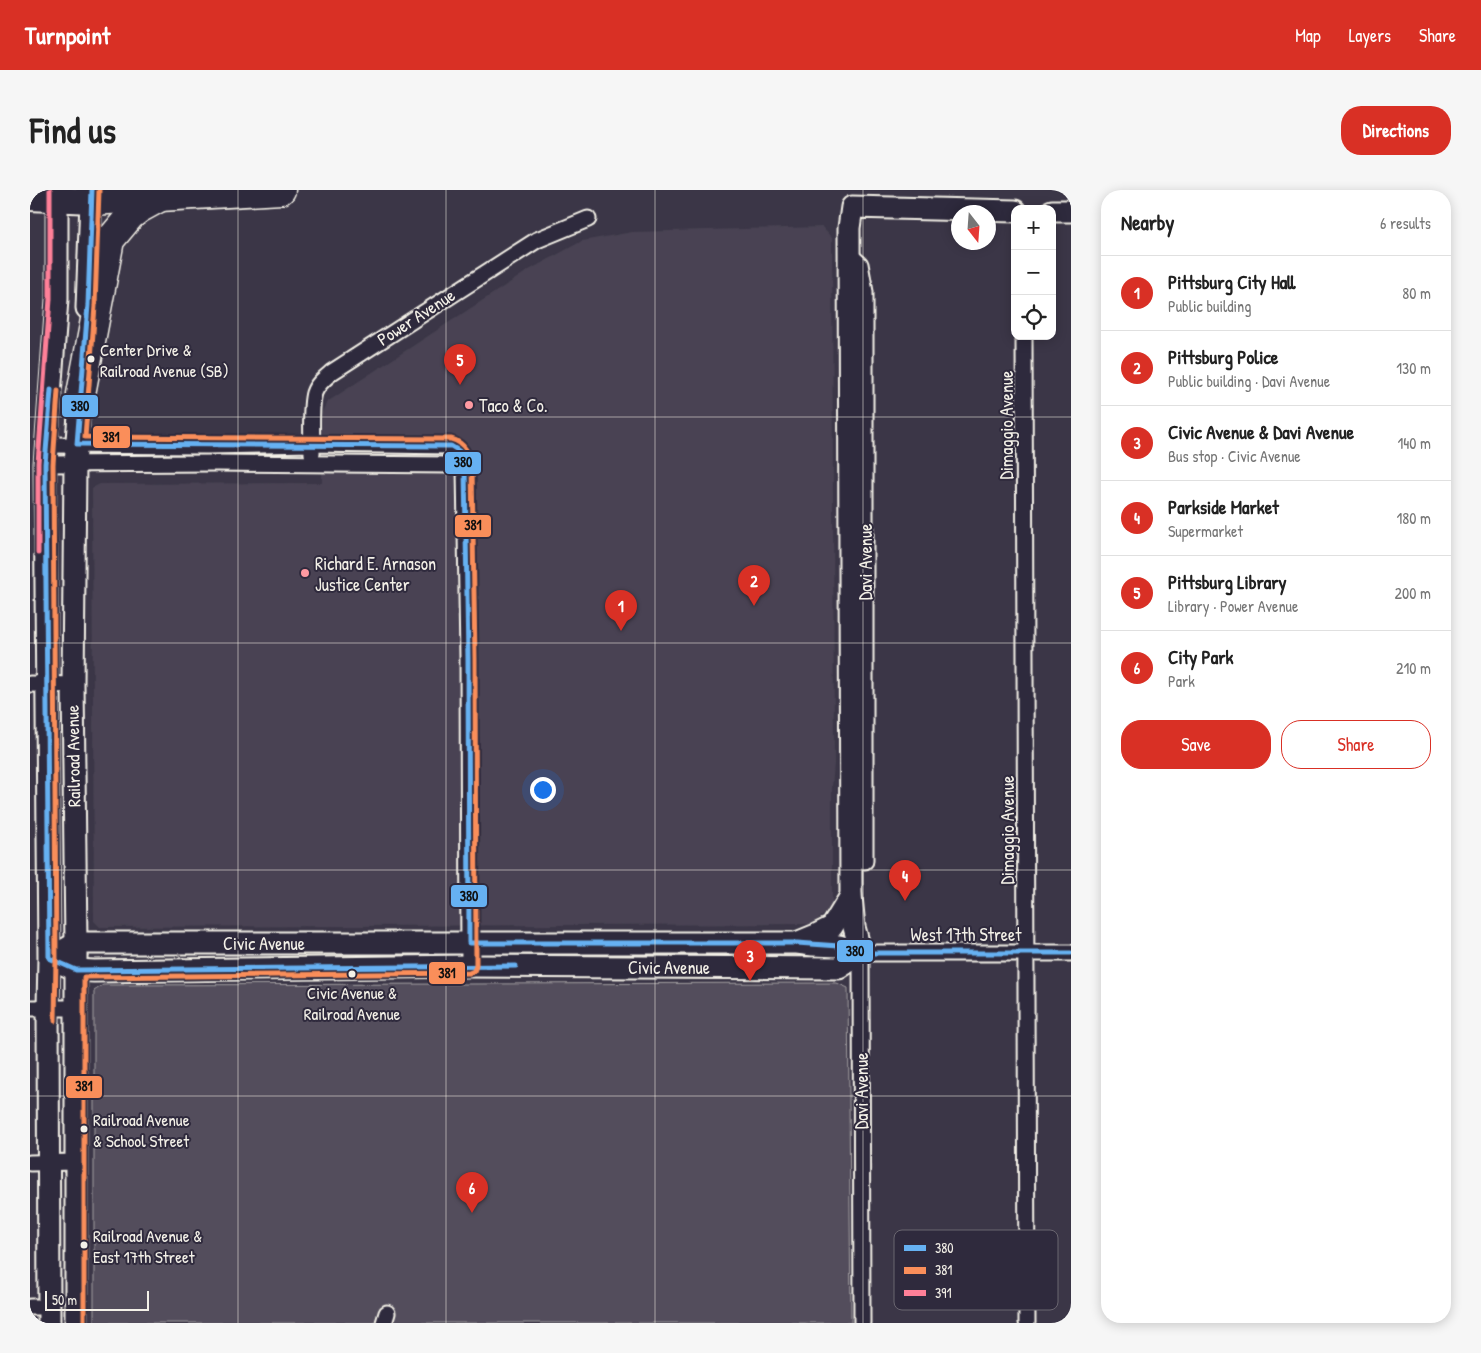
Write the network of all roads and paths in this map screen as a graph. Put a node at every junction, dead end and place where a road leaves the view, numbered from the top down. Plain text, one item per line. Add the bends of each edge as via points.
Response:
1 (281, 190) edge
2 (57, 194) edge
3 (92, 196) edge
4 (30, 198) edge
5 (158, 198) junction
6 (1011, 211) edge
7 (1056, 211) edge
8 (1071, 211) edge
9 (588, 219) dead end
10 (1024, 340) edge
11 (81, 394) junction
12 (312, 444) junction
13 (76, 454) junction
14 (46, 455) junction
15 (463, 460) junction
16 (312, 463) junction
17 (38, 684) edge
18 (72, 685) junction
19 (851, 896) junction
20 (76, 943) junction
21 (469, 943) junction
22 (798, 943) junction
23 (861, 953) junction
24 (1026, 953) junction
25 (1071, 953) edge
26 (49, 958) junction
27 (469, 966) junction
28 (76, 970) junction
29 (39, 1007) edge
30 (76, 1008) junction
31 (39, 1162) edge
32 (76, 1162) junction
33 (1027, 1230) edge
34 (1027, 1310) edge
35 (42, 1312) edge
36 (76, 1322) edge
37 (862, 1323) edge
38 (1027, 1323) edge

1 - 5 highway
2 - 3 main road
2 - 4 main road
2 - 14 street, Railroad Avenue via 57,299
3 - 5 highway
3 - 11 street, Railroad Avenue
5 - 11 highway via 130,216 110,240
6 - 19 street, Davi Avenue via 852,207 848,228
7 - 8 street
9 - 12 street, Power Avenue via 537,240 326,377 314,393
10 - 24 street, Dimaggio Avenue
11 - 13 street, Railroad Avenue
12 - 13 street
12 - 15 street via 451,446 459,451
12 - 16 street, Power Avenue
13 - 14 street
13 - 16 street
13 - 18 street, Railroad Avenue
14 - 17 street, Railroad Avenue
15 - 16 street via 450,465
15 - 21 street via 468,638
17 - 18 street
17 - 26 street, Railroad Avenue
18 - 20 street, Railroad Avenue
19 - 22 street via 832,927
19 - 23 street, Davi Avenue
20 - 21 street, Civic Avenue
20 - 26 street, Civic Avenue
20 - 28 street, Railroad Avenue
21 - 22 street, Civic Avenue
21 - 27 street
22 - 23 street, Civic Avenue via 839,946
23 - 24 street, West 17th Street
23 - 27 street, Civic Avenue via 839,968
23 - 37 street, Davi Avenue
24 - 25 street, West 17th Street
24 - 33 street, Dimaggio Avenue
26 - 28 street, Civic Avenue
26 - 29 street, Railroad Avenue
27 - 28 street, Civic Avenue
28 - 30 street, Railroad Avenue
29 - 30 street
29 - 31 street, Railroad Avenue
30 - 32 street, Railroad Avenue
31 - 32 street
31 - 35 street, Railroad Avenue via 50,1267
32 - 36 street, Railroad Avenue
34 - 38 street, Dimaggio Avenue

